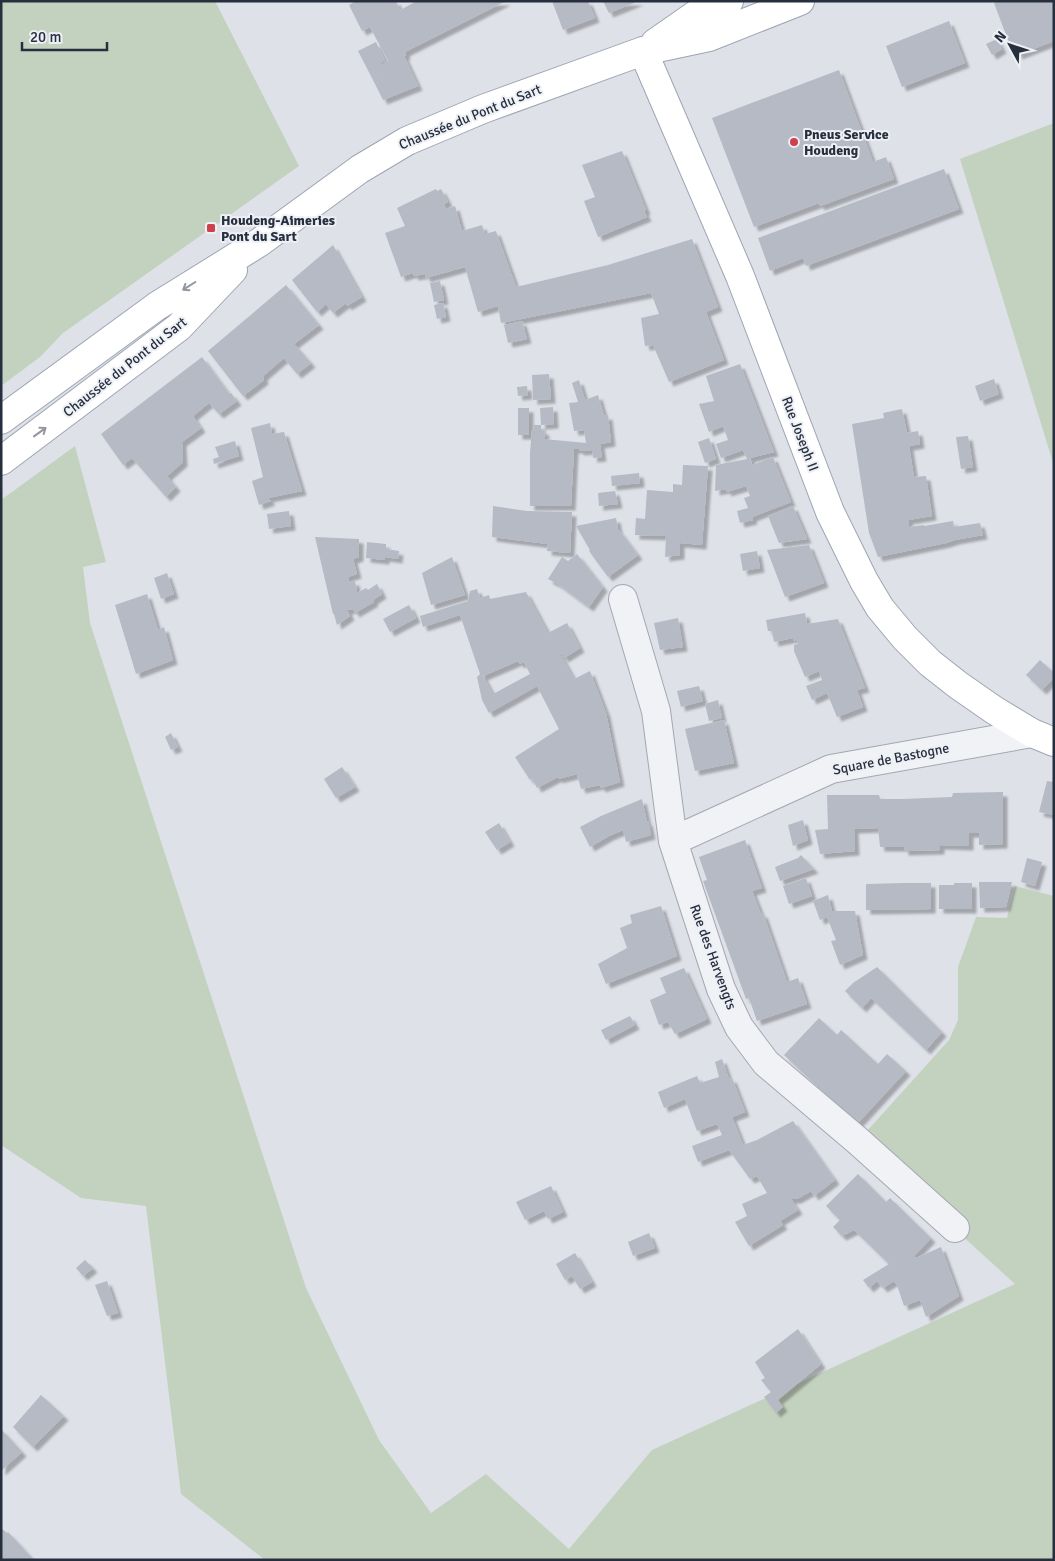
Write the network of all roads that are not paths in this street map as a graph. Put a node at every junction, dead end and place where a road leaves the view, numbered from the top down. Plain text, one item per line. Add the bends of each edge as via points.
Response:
1 (729, 1) edge
2 (763, 1) edge
3 (800, 1) edge
4 (643, 51) junction
5 (260, 242) junction
6 (1, 420) edge
7 (1, 461) edge
8 (623, 599) dead end
9 (1043, 738) edge
10 (673, 841) junction
11 (954, 1228) dead end

1 - 4 main road, Chaussée du Pont du Sart via 698,14
2 - 4 street
3 - 4 main road, Chaussée du Pont du Sart via 709,37
4 - 5 main road, Chaussée du Pont du Sart via 483,109 407,141 360,170
4 - 9 main road, Rue Joseph II via 740,276 830,512 864,581 880,608 930,663 994,710
5 -> 6 main road, Chaussée du Pont du Sart via 157,306
7 -> 5 main road, Chaussée du Pont du Sart via 180,327
8 - 10 street, Rue des Harvengts via 656,711
9 - 10 street, Square de Bastogne via 831,769
10 - 11 street, Rue des Harvengts via 721,989 739,1028 766,1063

